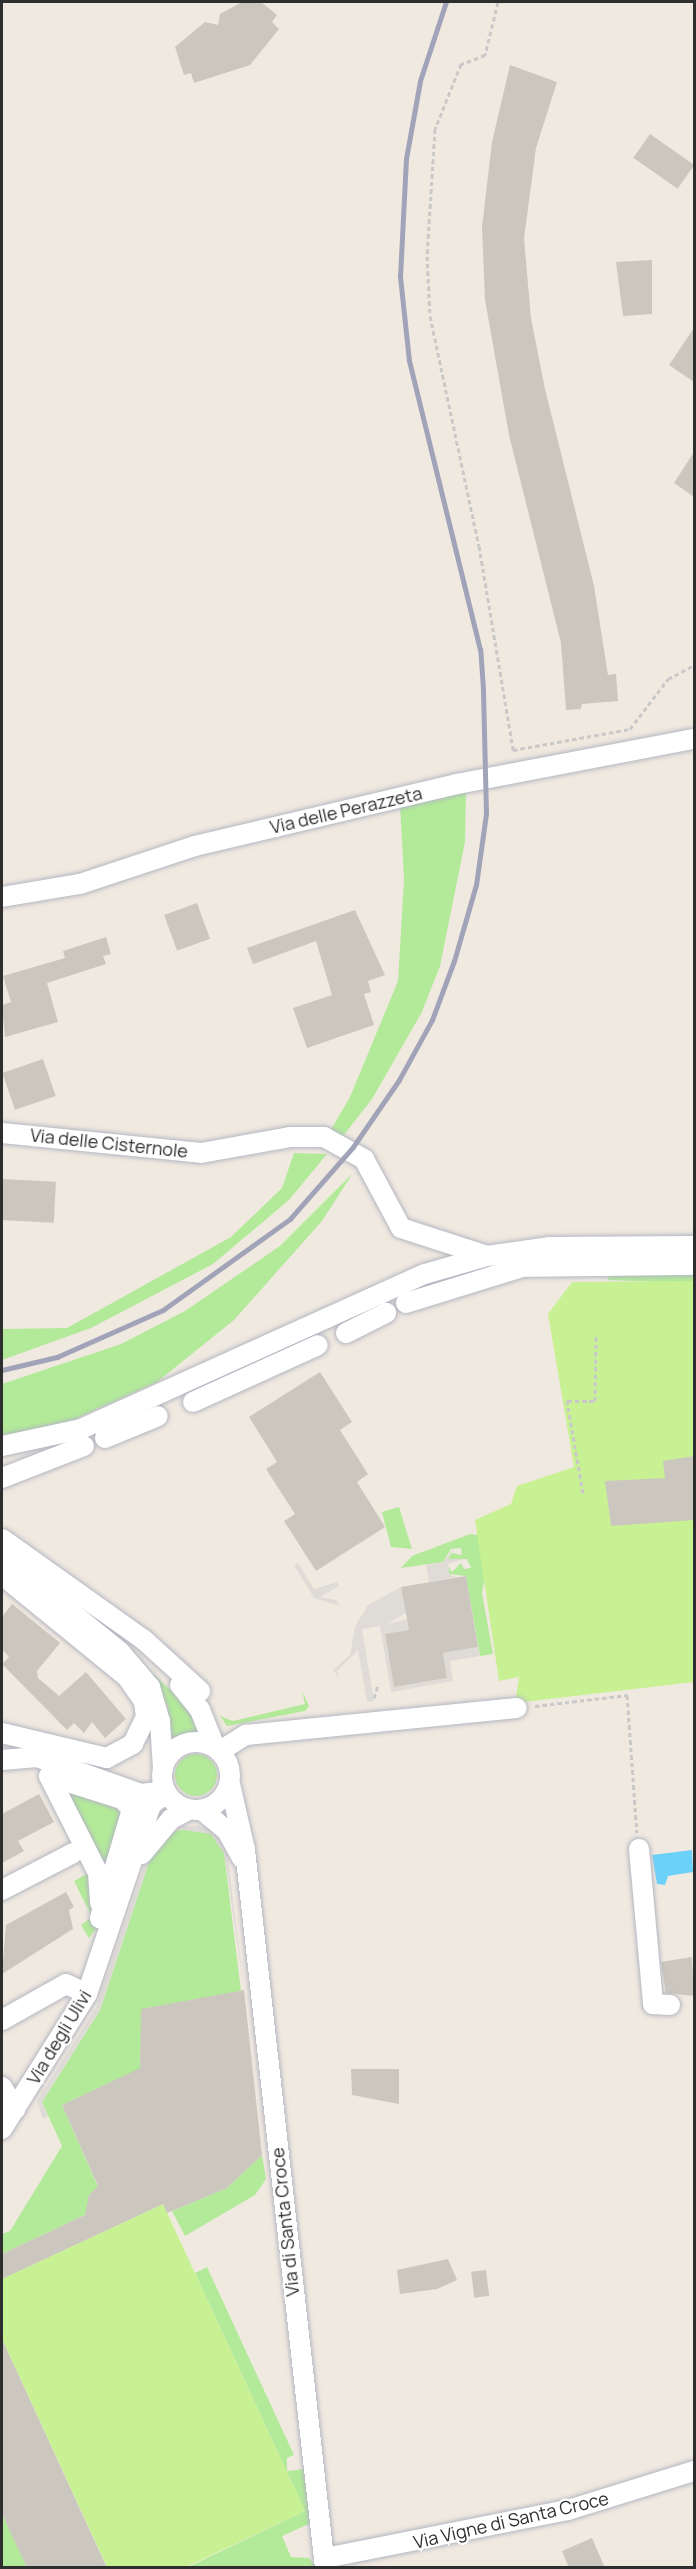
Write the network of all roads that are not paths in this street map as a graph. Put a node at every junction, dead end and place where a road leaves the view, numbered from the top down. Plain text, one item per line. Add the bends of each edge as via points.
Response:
1 (694, 739) edge
2 (2, 897) edge
3 (2, 1133) edge
4 (694, 1246) edge
5 (487, 1256) junction
6 (694, 1265) edge
7 (406, 1303) dead end
8 (386, 1313) dead end
9 (346, 1333) dead end
10 (318, 1345) dead end
11 (193, 1402) dead end
12 (158, 1416) dead end
13 (94, 1439) junction
14 (39, 1441) junction
15 (2, 1446) edge
16 (2, 1461) edge
17 (2, 1478) edge
18 (2, 1557) edge
19 (81, 1618) junction
20 (200, 1691) dead end
21 (517, 1708) road end
22 (160, 1721) junction
23 (2, 1733) edge
24 (217, 1749) junction
25 (2, 1760) edge
26 (53, 1762) junction
27 (163, 1769) junction
28 (230, 1784) junction
29 (166, 1792) junction
30 (195, 1810) junction
31 (639, 1850) road end
32 (73, 1853) dead end
33 (132, 1872) junction
34 (247, 1876) junction
35 (2, 1890) edge
36 (100, 1918) joint
37 (87, 1994) junction
38 (670, 2005) dead end
39 (2, 2020) edge
40 (2, 2087) edge
41 (15, 2109) junction
42 (2, 2129) edge
43 (694, 2470) edge
44 (325, 2563) edge

1 - 2 street, Via delle Perazzeta via 457,784 195,846 81,884
3 - 5 street, Via delle Cisternole via 201,1153 290,1137 324,1137 363,1159 401,1228
4 - 5 street, Via delle Cisternole via 550,1247
5 - 13 street, Via delle Cisternole via 426,1274
6 - 7 street via 522,1267
8 - 9 street
10 - 11 street
12 - 13 street
13 - 14 street, Via delle Cisternole
13 - 17 street
14 - 15 street, Via delle Cisternole
14 - 16 street, Via delle Cisternole
18 - 19 street
18 - 20 street via 144,1640
18 - 23 street via 127,1677 144,1701 146,1716 133,1744 107,1758
19 - 22 street via 140,1673
19 - 24 street via 161,1666 200,1710
21 - 24 street via 246,1735
22 - 26 street via 147,1744 126,1760 88,1766
22 - 27 street
24 - 27 street via 183,1744
24 - 28 street via 231,1770
25 - 26 street via 37,1757
26 - 29 street via 141,1794
27 - 29 street
28 - 30 street via 219,1801
28 - 34 street
29 - 30 street
29 - 33 street, Via degli Ulivi via 151,1805
30 - 33 street, Via degli Ulivi via 149,1841
30 - 34 street via 232,1840
31 - 38 street via 653,2004
32 - 35 street
33 - 37 street, Via degli Ulivi
34 - 44 street, Via di Santa Croce
36 - 36 street via 132,1809 122,1799 49,1776 98,1874
37 - 39 street via 66,1984
37 - 41 street, Via degli Ulivi
40 - 41 street
41 - 42 street, Via degli Ulivi
43 - 44 street, Via Vigne di Santa Croce via 568,2510

